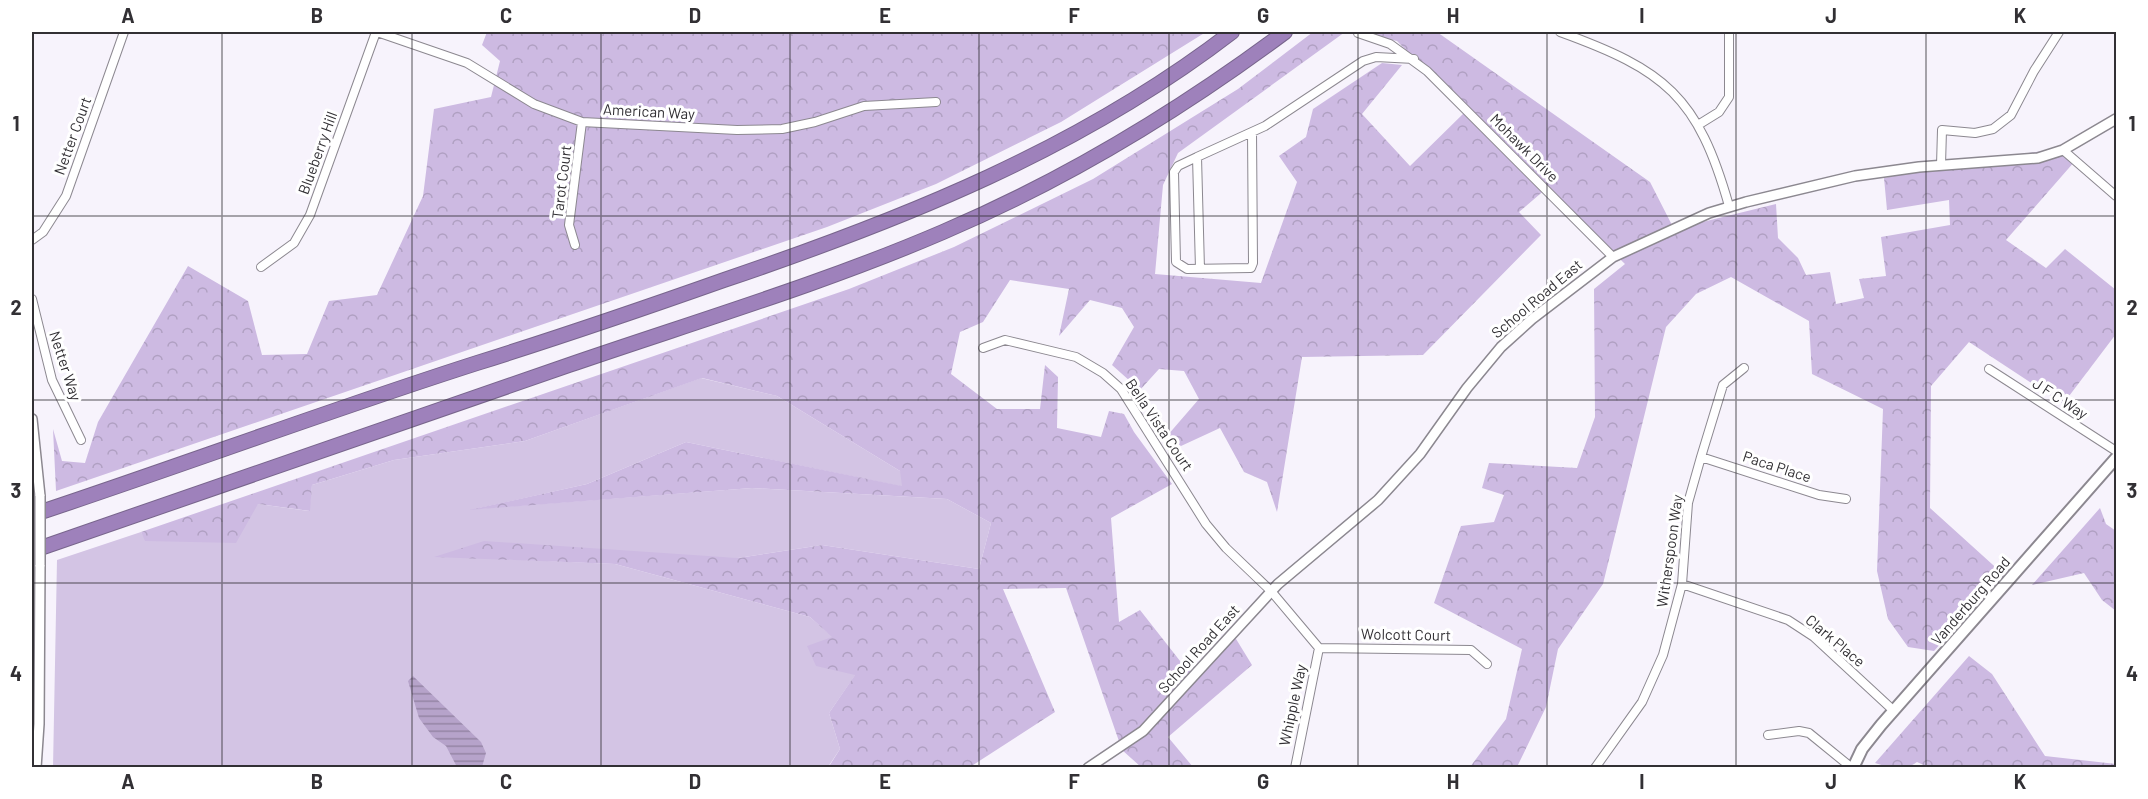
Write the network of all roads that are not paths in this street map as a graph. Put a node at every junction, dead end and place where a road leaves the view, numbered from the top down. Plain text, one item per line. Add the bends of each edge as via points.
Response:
1 (124, 32) edge
2 (377, 32) edge
3 (1232, 32) edge
4 (1285, 32) edge
5 (1560, 32) edge
6 (1729, 32) edge
7 (2059, 32) edge
8 (1358, 33) dead end
9 (1414, 59) junction
10 (936, 102) dead end
11 (2116, 119) edge
12 (582, 122) junction
13 (1698, 125) junction
14 (1252, 132) junction
15 (2063, 150) junction
16 (1197, 157) junction
17 (1941, 165) junction
18 (2116, 196) edge
19 (1729, 206) junction
20 (32, 240) edge
21 (575, 245) dead end
22 (1613, 257) junction
23 (261, 267) dead end
24 (1200, 269) junction
25 (32, 299) edge
26 (983, 348) dead end
27 (1744, 368) dead end
28 (1989, 369) dead end
29 (32, 419) edge
30 (81, 440) dead end
31 (2116, 451) edge
32 (1701, 457) junction
33 (2115, 463) edge
34 (1846, 499) dead end
35 (32, 515) edge
36 (32, 550) edge
37 (1682, 584) junction
38 (1271, 591) junction
39 (1319, 648) junction
40 (1487, 664) dead end
41 (1894, 711) junction
42 (1768, 735) dead end
43 (36, 768) edge
44 (1088, 768) edge
45 (1295, 768) edge
46 (1595, 768) edge
47 (1852, 768) edge

1 - 20 street, Netter Court via 66,196 44,232
2 - 12 street, American Way via 467,63 534,104
2 - 23 street, Blueberry Hill via 310,215 294,243
3 - 35 highway via 1149,90 1083,129 902,217
4 - 36 highway via 1115,145 1041,186 943,232 802,286
5 - 13 street via 1645,68 1674,93
6 - 13 street via 1729,97 1719,112
7 - 17 street via 2012,115 1993,129 1975,133 1941,129
8 - 9 street, Mohawk Drive via 1390,44
9 - 14 street via 1376,57 1363,61
9 - 22 street, Mohawk Drive
10 - 12 street, American Way via 864,106 782,129
11 - 15 street, School Road East
12 - 21 street, Tarot Court via 569,225
13 - 19 street
14 - 16 street
14 - 24 street via 1253,266
15 - 17 street, School Road East via 2029,159
15 - 18 street
16 - 24 street
16 - 24 street via 1174,172 1175,257 1183,268
17 - 19 street, School Road East via 1818,183
19 - 22 street, School Road East
22 - 38 street, School Road East via 1501,347 1388,490
25 - 30 street, Netter Way via 52,380
26 - 38 street, Bella Vista Court via 1005,340 1076,357 1103,373 1121,389 1206,524
27 - 32 street, Witherspoon Way via 1723,385
28 - 31 street, J F C Way
29 - 43 street, bridge via 40,496
32 - 34 street, Paca Place via 1819,495
32 - 37 street, Witherspoon Way via 1688,503
33 - 41 main road, Vanderburg Road
37 - 41 street, Clark Place via 1788,620 1814,637
37 - 46 street, Witherspoon Way via 1662,655 1642,702
38 - 39 street, Bella Vista Court
38 - 44 street, School Road East via 1156,719
39 - 40 street, Wolcott Court via 1471,650
39 - 45 street, Whipple Way
41 - 47 main road, Vanderburg Road via 1862,749
42 - 47 street via 1799,730 1809,733

